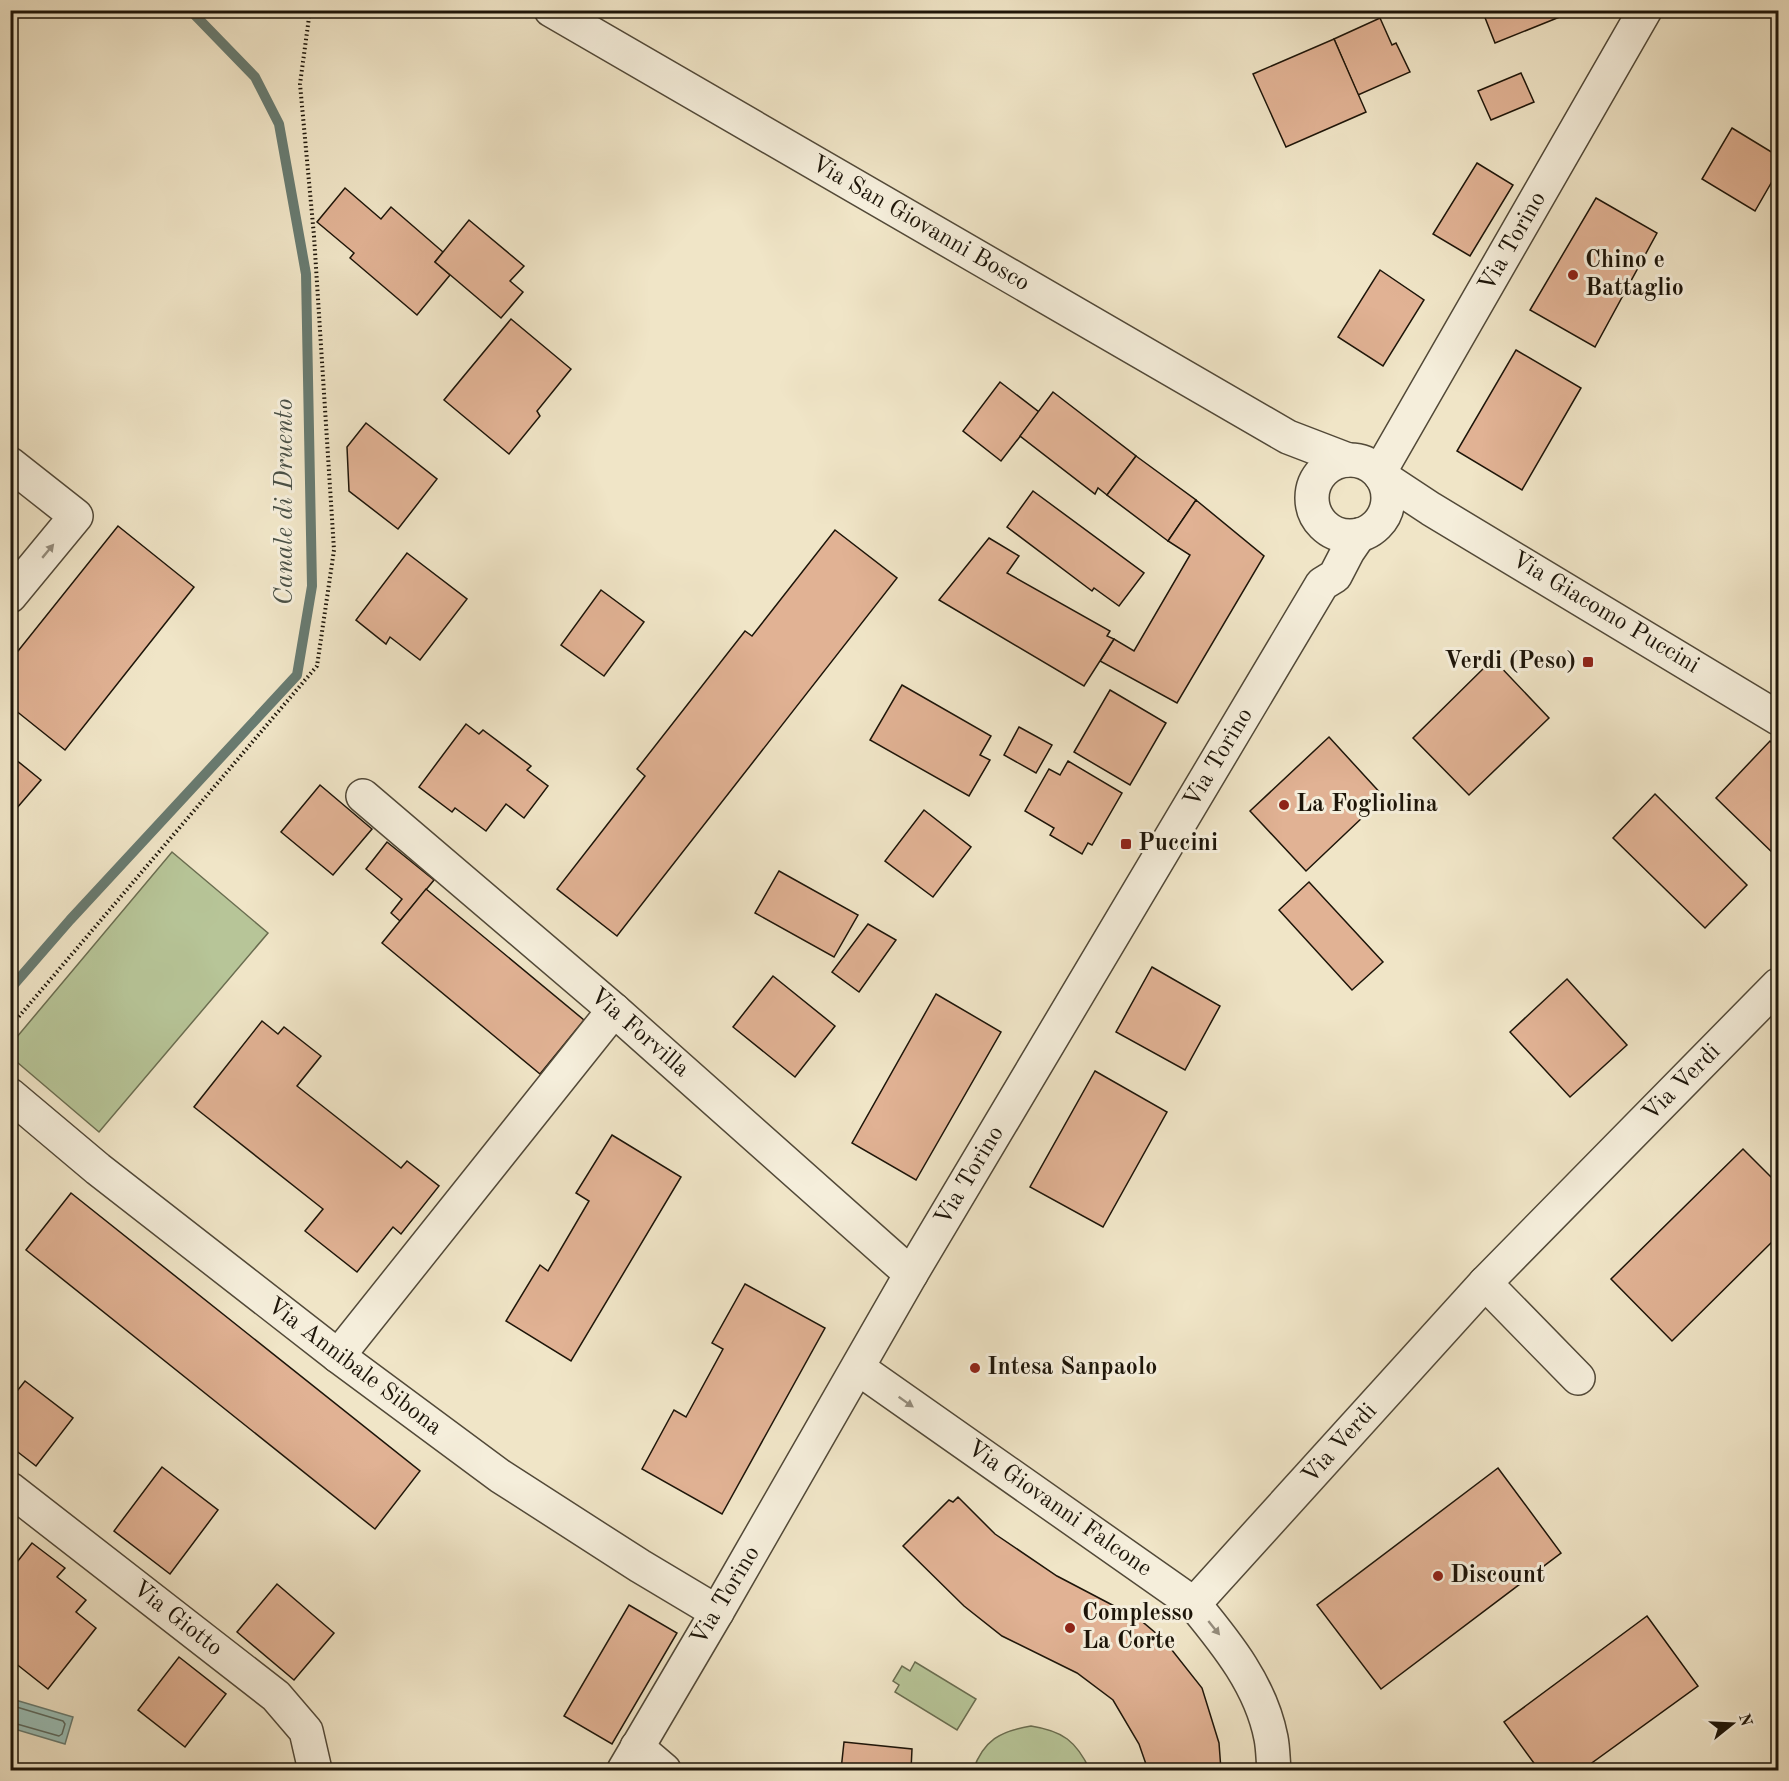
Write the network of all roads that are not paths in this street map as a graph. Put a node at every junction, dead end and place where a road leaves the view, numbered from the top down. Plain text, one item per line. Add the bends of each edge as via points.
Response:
1 (551, 10) edge
2 (1645, 10) edge
3 (1288, 437) junction
4 (1347, 460) junction
5 (10, 464) edge
6 (1380, 475) junction
7 (1315, 505) junction
8 (1431, 509) junction
9 (1386, 512) junction
10 (1359, 535) junction
11 (1322, 584) junction
12 (10, 596) edge
13 (1779, 718) edge
14 (363, 796) dead end
15 (1779, 985) edge
16 (614, 1010) junction
17 (10, 1095) edge
18 (911, 1274) junction
19 (1485, 1283) junction
20 (338, 1356) junction
21 (858, 1368) junction
22 (1578, 1378) dead end
23 (10, 1489) edge
24 (1194, 1604) junction
25 (717, 1612) junction
26 (631, 1759) edge
27 (315, 1770) edge
28 (664, 1770) edge
29 (1274, 1770) edge

1 - 3 street, Via San Giovanni Bosco
2 - 6 street, Via Torino
3 - 4 street, Via San Giovanni Bosco
3 - 7 street
4 - 6 street via 1372,466
4 - 7 street via 1324,470 1316,480
12 -> 5 street via 76,516
6 - 8 street, Via Giacomo Puccini
6 - 9 street via 1389,500
7 - 10 street via 1325,527 1335,534
7 - 11 street
8 - 9 street
8 - 13 street, Via Giacomo Puccini
9 - 10 street via 1375,527
10 - 11 street, Via Torino via 1335,576
11 - 18 street, Via Torino
14 - 16 street, Via Forvilla
15 - 19 street, Via Verdi
16 - 18 street, Via Forvilla
16 - 20 street
17 - 20 street, Via Annibale Sibona via 98,1169
18 - 21 street, Via Torino
19 - 22 street
19 - 24 street, Via Verdi
20 - 25 street, Via Annibale Sibona via 500,1476
21 -> 24 street, Via Giovanni Falcone
21 - 25 street, Via Torino
23 - 27 street, Via Giotto via 276,1696 306,1731
24 -> 29 street, Via Giovanni Falcone via 1251,1682 1271,1738
25 - 26 street, Via Torino
26 - 28 street

